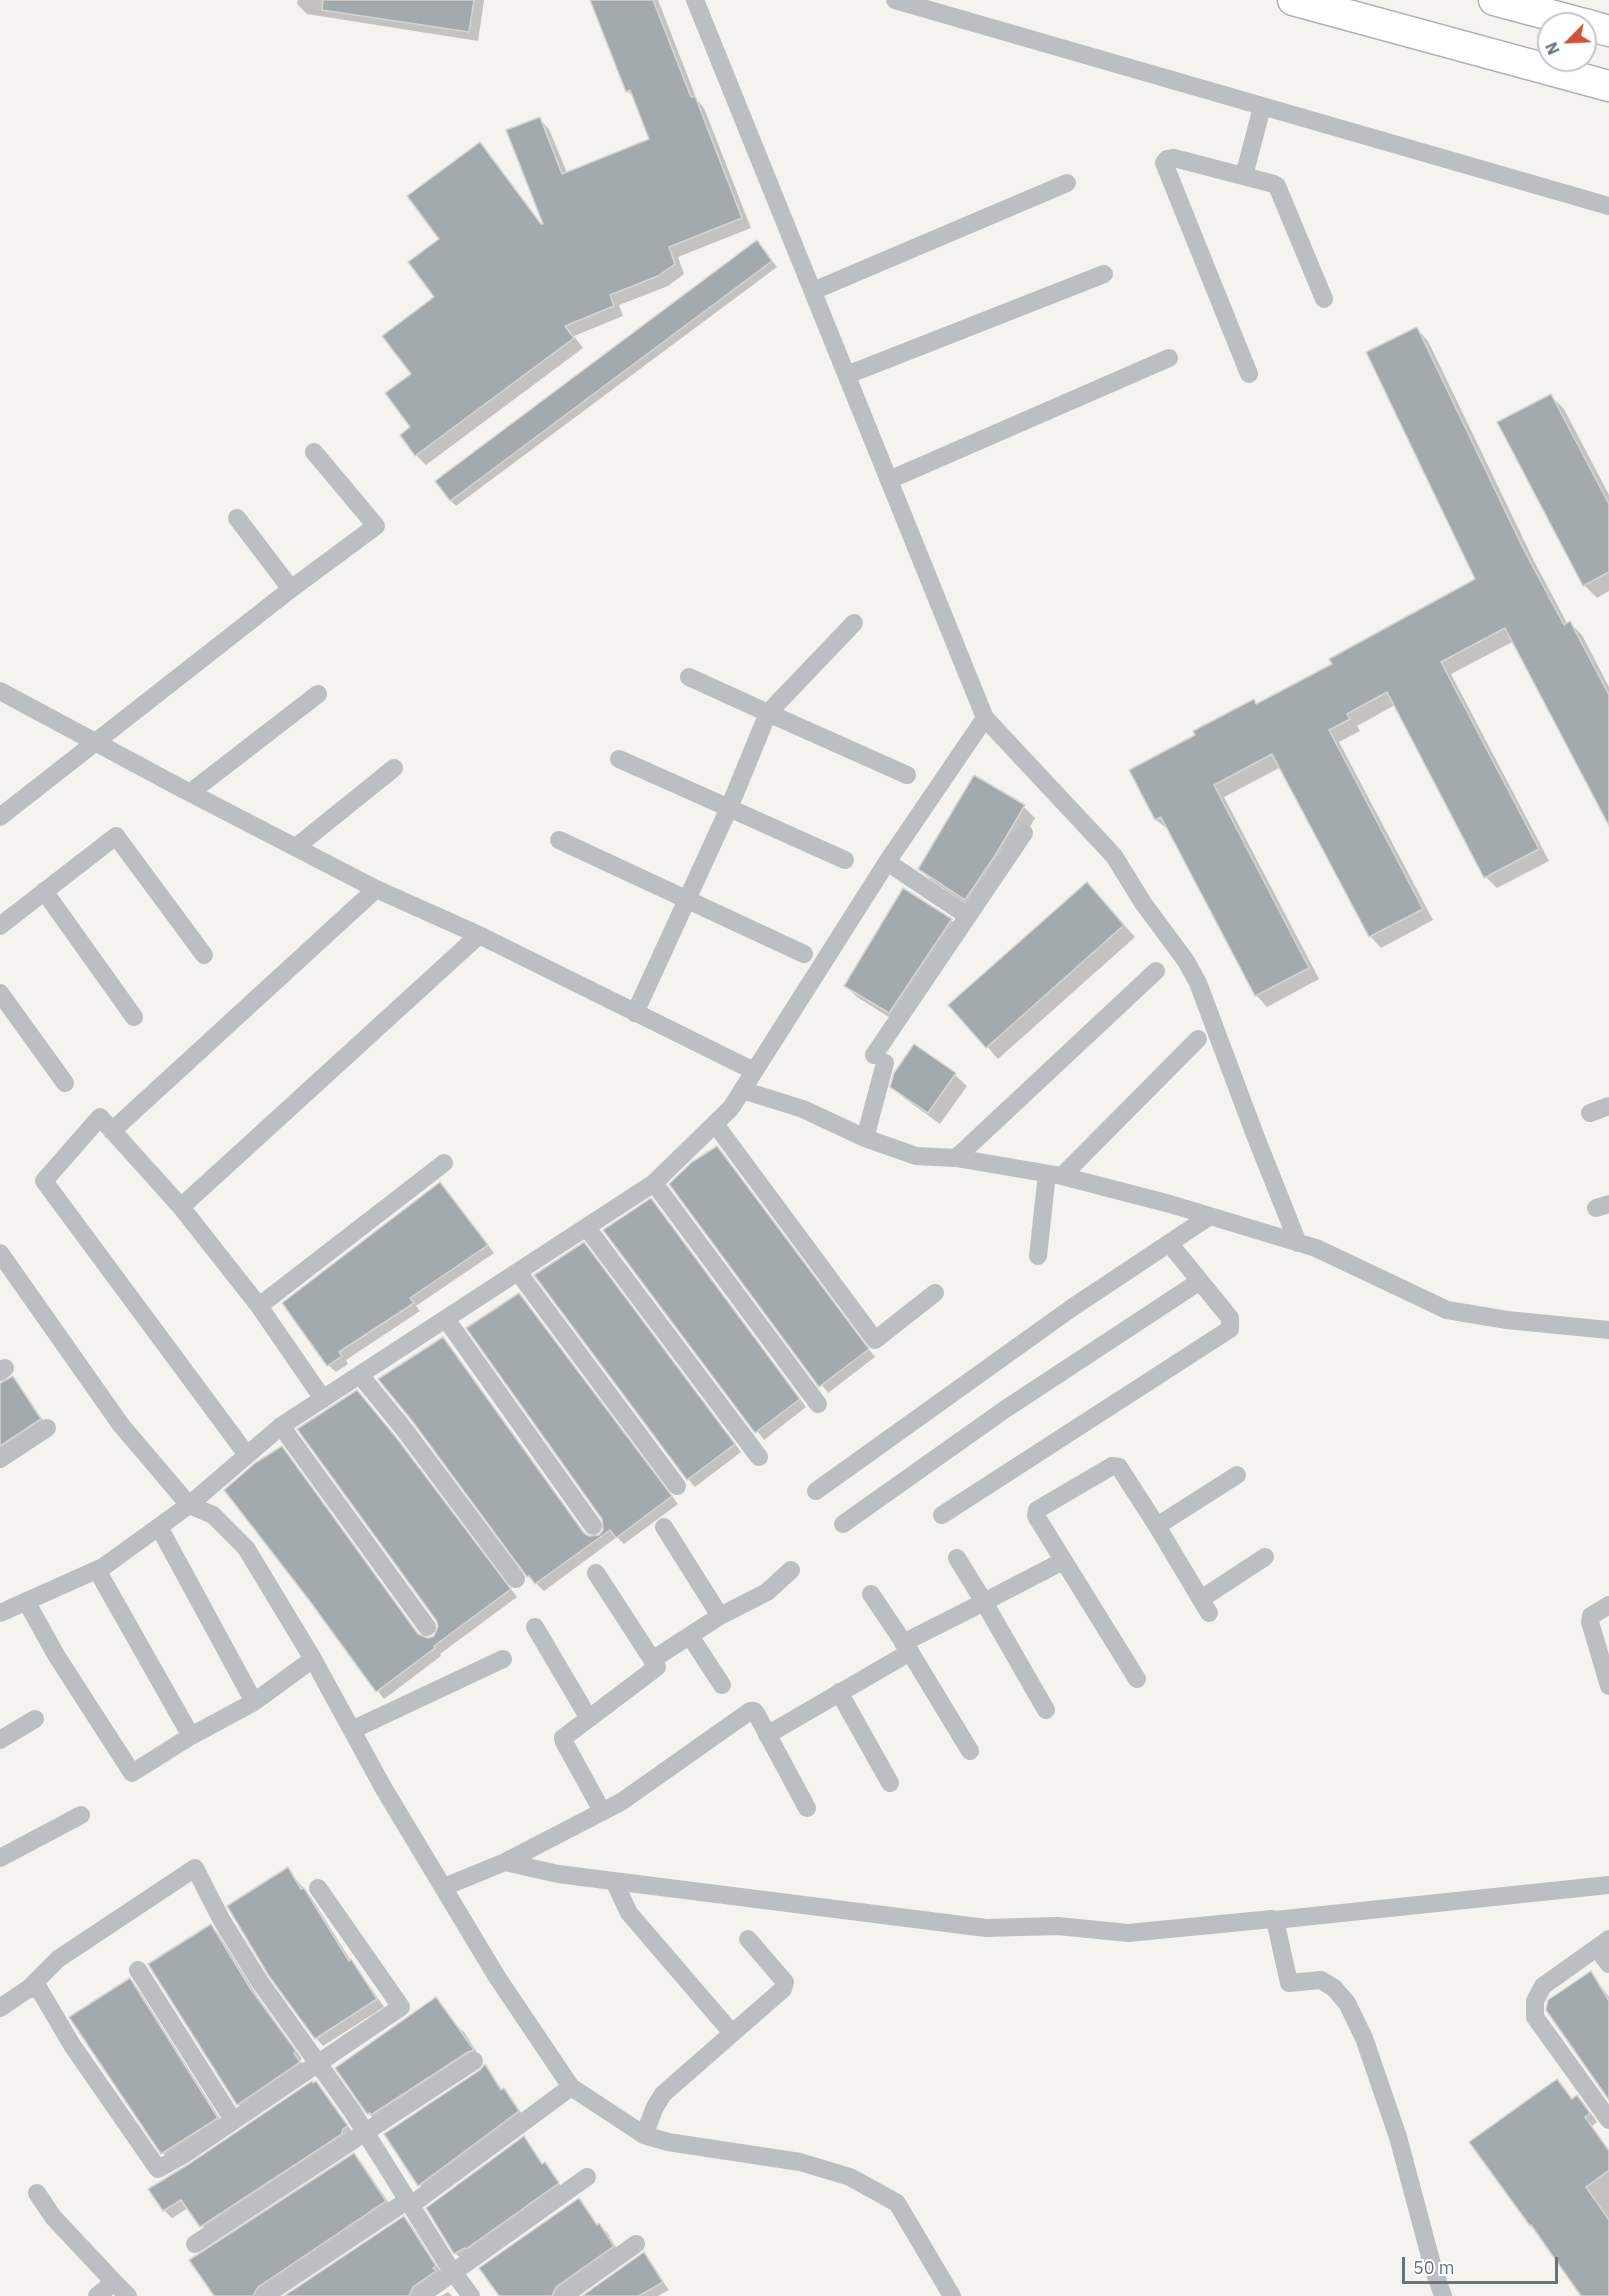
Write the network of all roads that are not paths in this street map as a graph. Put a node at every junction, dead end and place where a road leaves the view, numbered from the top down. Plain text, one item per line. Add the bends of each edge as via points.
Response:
1 (695, 0) edge
2 (895, 0) edge
3 (1293, 0) edge
4 (1494, 0) edge
5 (1539, 12) edge
6 (1609, 86) edge
7 (1262, 107) junction
8 (1244, 176) junction
9 (1067, 183) dead end
10 (1609, 206) edge
11 (1104, 274) dead end
12 (813, 291) junction
13 (1324, 299) dead end
14 (1169, 358) dead end
15 (1249, 374) dead end
16 (847, 375) junction
17 (314, 452) dead end
18 (889, 480) junction
19 (237, 518) dead end
20 (291, 589) junction
21 (854, 623) dead end
22 (689, 677) dead end
23 (0, 691) edge
24 (318, 694) dead end
25 (768, 713) junction
26 (985, 718) junction
27 (97, 743) junction
28 (618, 759) dead end
29 (394, 768) dead end
30 (907, 775) dead end
31 (191, 792) junction
32 (729, 807) junction
33 (0, 817) edge
34 (1024, 833) dead end
35 (559, 840) dead end
36 (296, 847) junction
37 (845, 860) dead end
38 (887, 862) junction
39 (376, 889) junction
40 (44, 891) junction
41 (687, 900) junction
42 (968, 916) junction
43 (0, 926) edge
44 (478, 935) junction
45 (804, 954) dead end
46 (204, 955) dead end
47 (1156, 971) dead end
48 (0, 993) edge
49 (635, 1013) junction
50 (134, 1017) dead end
51 (1198, 1039) dead end
52 (754, 1071) junction
53 (64, 1083) dead end
54 (742, 1090) junction
55 (1609, 1106) edge
56 (1590, 1113) dead end
57 (715, 1124) junction
58 (112, 1131) junction
59 (865, 1138) junction
60 (956, 1158) junction
61 (444, 1163) dead end
62 (1055, 1175) junction
63 (654, 1183) junction
64 (181, 1207) junction
65 (1210, 1216) junction
66 (587, 1228) junction
67 (1169, 1243) junction
68 (1298, 1243) junction
69 (0, 1253) edge
70 (1038, 1257) dead end
71 (518, 1272) junction
72 (1200, 1281) junction
73 (935, 1293) dead end
74 (259, 1306) junction
75 (446, 1319) junction
76 (1609, 1330) edge
77 (360, 1375) junction
78 (323, 1399) junction
79 (818, 1404) dead end
80 (281, 1426) junction
81 (47, 1428) dead end
82 (247, 1455) junction
83 (759, 1457) dead end
84 (0, 1459) edge
85 (1237, 1475) dead end
86 (677, 1486) dead end
87 (816, 1491) dead end
88 (189, 1505) junction
89 (942, 1515) dead end
90 (843, 1524) dead end
91 (593, 1526) dead end
92 (1157, 1526) junction
93 (159, 1527) junction
94 (664, 1527) dead end
95 (1265, 1557) dead end
96 (957, 1558) dead end
97 (1063, 1561) junction
98 (97, 1570) junction
99 (791, 1570) dead end
100 (596, 1573) dead end
101 (516, 1579) dead end
102 (871, 1594) dead end
103 (26, 1601) junction
104 (984, 1602) junction
105 (1609, 1605) edge
106 (0, 1612) edge
107 (720, 1616) junction
108 (427, 1627) dead end
109 (535, 1627) dead end
110 (690, 1636) junction
111 (907, 1647) junction
112 (313, 1659) junction
113 (502, 1659) dead end
114 (652, 1660) junction
115 (1137, 1679) dead end
116 (722, 1685) dead end
117 (1609, 1686) edge
118 (839, 1692) junction
119 (254, 1702) junction
120 (1046, 1710) dead end
121 (588, 1717) junction
122 (35, 1719) dead end
123 (352, 1730) junction
124 (767, 1735) junction
125 (191, 1736) junction
126 (0, 1740) edge
127 (970, 1751) dead end
128 (890, 1783) dead end
129 (807, 1808) dead end
130 (602, 1812) junction
131 (81, 1815) dead end
132 (0, 1858) edge
133 (505, 1862) junction
134 (614, 1881) junction
135 (1609, 1885) edge
136 (444, 1887) junction
137 (318, 1888) dead end
138 (1275, 1920) junction
139 (748, 1939) dead end
140 (1603, 1943) edge
141 (1609, 1964) edge
142 (138, 1970) dead end
143 (28, 1989) junction
144 (0, 2008) edge
145 (732, 2033) junction
146 (474, 2061) dead end
147 (318, 2062) junction
148 (570, 2087) junction
149 (233, 2120) junction
150 (1609, 2120) edge
151 (365, 2132) junction
152 (644, 2135) junction
153 (587, 2177) dead end
154 (37, 2193) dead end
155 (410, 2203) junction
156 (195, 2244) dead end
157 (636, 2244) dead end
158 (454, 2273) junction
159 (114, 2282) junction
160 (96, 2296) edge
161 (128, 2296) edge
162 (264, 2296) edge
163 (420, 2296) edge
164 (471, 2296) edge
165 (563, 2296) edge
166 (952, 2296) edge
167 (1443, 2296) edge

1 - 12 street
2 - 7 street
3 - 6 highway
4 - 5 highway
7 - 8 street
7 - 10 street
8 - 13 street via 1277,186
8 - 15 street via 1174,158 1164,163
9 - 12 street
11 - 16 street
12 - 16 street
14 - 18 street
16 - 18 street
17 - 20 street via 376,526
18 - 26 street
19 - 20 street
20 - 27 street
21 - 25 street
22 - 25 street
23 - 27 street
24 - 31 street
25 - 30 street
25 - 32 street
26 - 38 street
26 - 68 street via 1114,856 1185,961 1198,983
27 - 31 street
27 - 33 street
28 - 32 street
29 - 36 street
31 - 36 street
32 - 37 street
32 - 41 street
34 - 42 street
35 - 41 street
36 - 39 street
38 - 42 street
38 - 52 street
39 - 44 street
39 - 58 street
40 - 43 street
40 - 46 street via 116,836
40 - 50 street
41 - 45 street
41 - 49 street
42 - 59 street via 880,1059
44 - 49 street
44 - 64 street
47 - 60 street
48 - 53 street
49 - 52 street
51 - 62 street
52 - 54 street
54 - 57 street
54 - 59 street via 803,1109
55 - 56 street
57 - 63 street
57 - 73 street via 875,1340
58 - 64 street
58 - 82 street via 100,1117 44,1181
59 - 60 street via 916,1156
60 - 62 street
61 - 74 street
62 - 65 street
62 - 70 street
63 - 66 street
63 - 79 street
64 - 74 street
65 - 67 street
65 - 68 street
66 - 71 street
66 - 83 street
67 - 72 street
67 - 87 street
68 - 76 street via 1447,1310
69 - 88 street via 121,1425
71 - 75 street
71 - 86 street
72 - 89 street via 1230,1318 1230,1329
72 - 90 street via 1004,1410
74 - 78 street
75 - 77 street
75 - 91 street
77 - 78 street
77 - 101 street
78 - 80 street
80 - 82 street
80 - 108 street
81 - 84 street
82 - 88 street
85 - 92 street
88 - 93 street
88 - 112 street via 213,1515 246,1548
92 - 95 street via 1205,1606
92 - 97 street via 1119,1467 1112,1466 1037,1510 1036,1516
93 - 98 street
93 - 119 street
94 - 107 street
96 - 104 street
97 - 104 street
97 - 115 street
98 - 103 street
98 - 125 street
99 - 107 street via 766,1592
100 - 114 street
102 - 111 street
103 - 106 street
103 - 125 street via 132,1773
104 - 111 street
104 - 120 street
105 - 117 street via 1591,1616 1590,1622
107 - 110 street
109 - 121 street
110 - 114 street
110 - 116 street
111 - 118 street
111 - 127 street
112 - 119 street
112 - 123 street
113 - 123 street
114 - 121 street via 657,1667
118 - 124 street
118 - 128 street
119 - 125 street
121 - 130 street via 566,1735 564,1742
122 - 126 street
123 - 136 street
124 - 129 street
124 - 130 street via 757,1715 750,1712
130 - 133 street
131 - 132 street
133 - 134 street
133 - 136 street
134 - 138 street via 986,1928 1058,1926 1128,1933
134 - 145 street via 629,1913
135 - 138 street
136 - 148 street via 497,1977
137 - 147 street via 401,2007
138 - 167 street via 1289,1983 1321,1980 1334,1988 1347,2003 1364,2038 1398,2137
139 - 145 street via 785,1985
140 - 141 street
140 - 150 street via 1543,1986 1535,2001 1535,2018
142 - 149 street
143 - 144 street
143 - 147 street via 58,1959 195,1868 260,1982
143 - 149 street via 39,1989 158,2169
145 - 152 street via 663,2094
146 - 151 street
147 - 149 street
147 - 151 street
148 - 152 street
148 - 155 street
151 - 155 street
151 - 156 street
152 - 166 street via 800,2162 850,2176 897,2204
153 - 158 street
154 - 159 street via 53,2217
155 - 158 street
155 - 162 street
157 - 165 street
158 - 163 street
158 - 164 street
159 - 160 street
159 - 161 street

